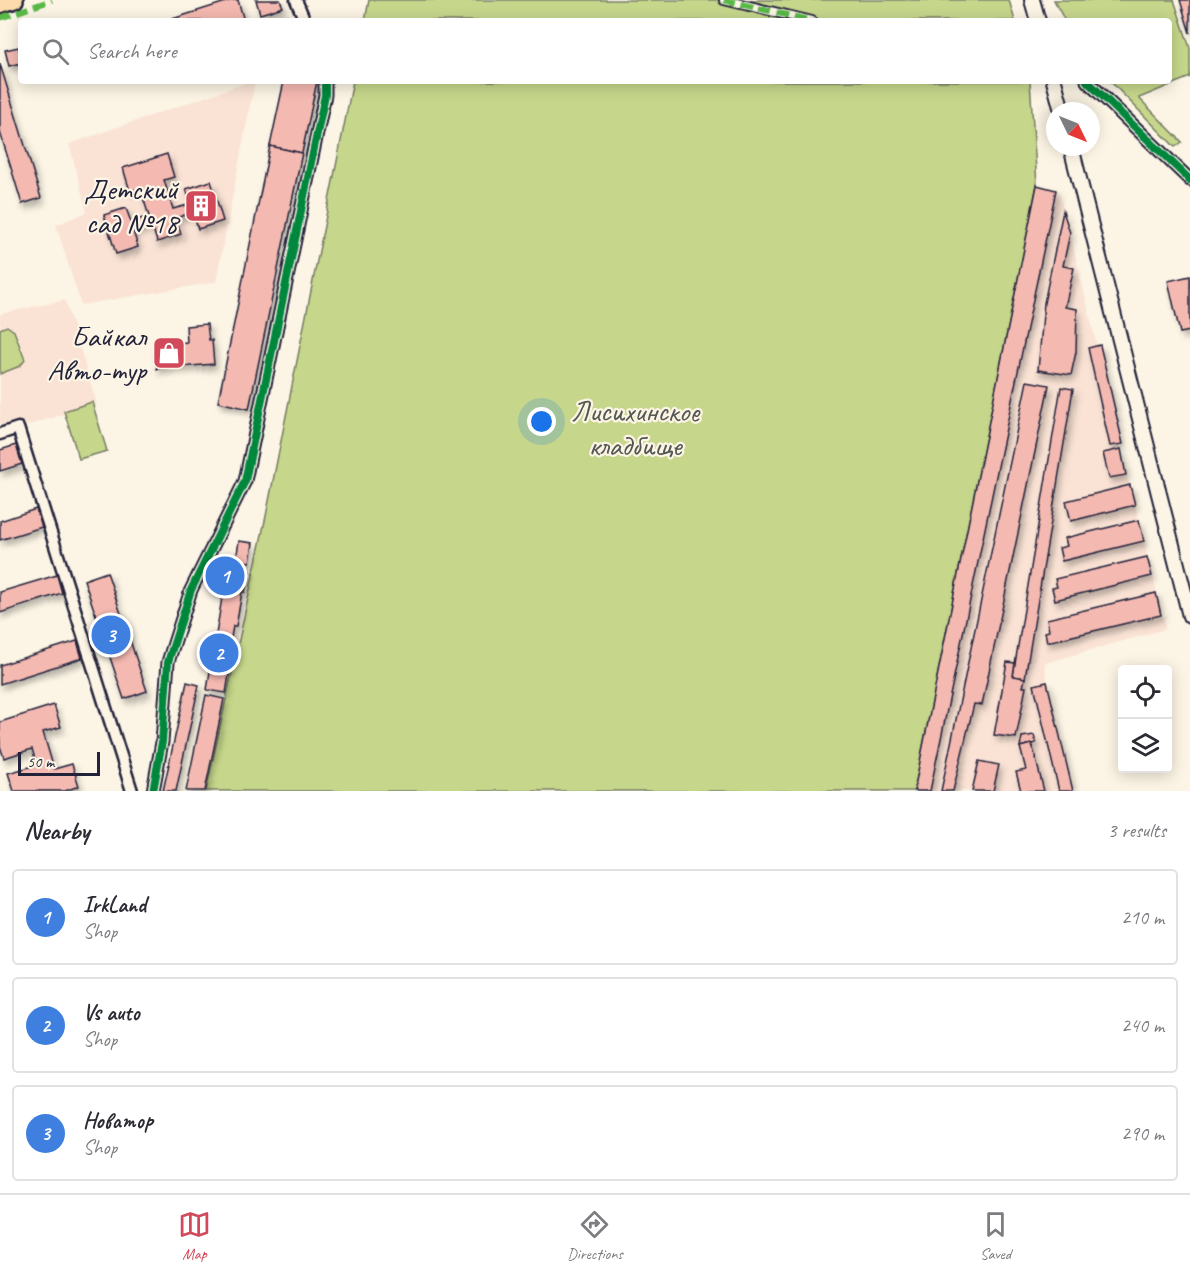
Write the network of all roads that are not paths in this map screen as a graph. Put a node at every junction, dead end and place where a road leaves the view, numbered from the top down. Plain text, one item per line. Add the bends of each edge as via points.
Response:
1 (15, 0) edge
2 (296, 0) edge
3 (726, 0) edge
4 (1032, 0) edge
5 (0, 5) edge
6 (303, 18) edge
7 (800, 18) edge
8 (1037, 18) edge
9 (325, 84) edge
10 (1055, 84) edge
11 (1090, 84) edge
12 (1060, 102) edge
13 (1073, 156) edge
14 (1190, 180) edge
15 (0, 434) edge
16 (1190, 616) edge
17 (132, 791) edge
18 (153, 791) edge

1 - 5 main road
2 - 6 street
3 - 7 street
4 - 8 main road
9 - 18 street via 245,481 191,590 168,662 162,742
10 - 12 main road
11 - 14 street
13 - 16 main road
15 - 17 street via 18,428

